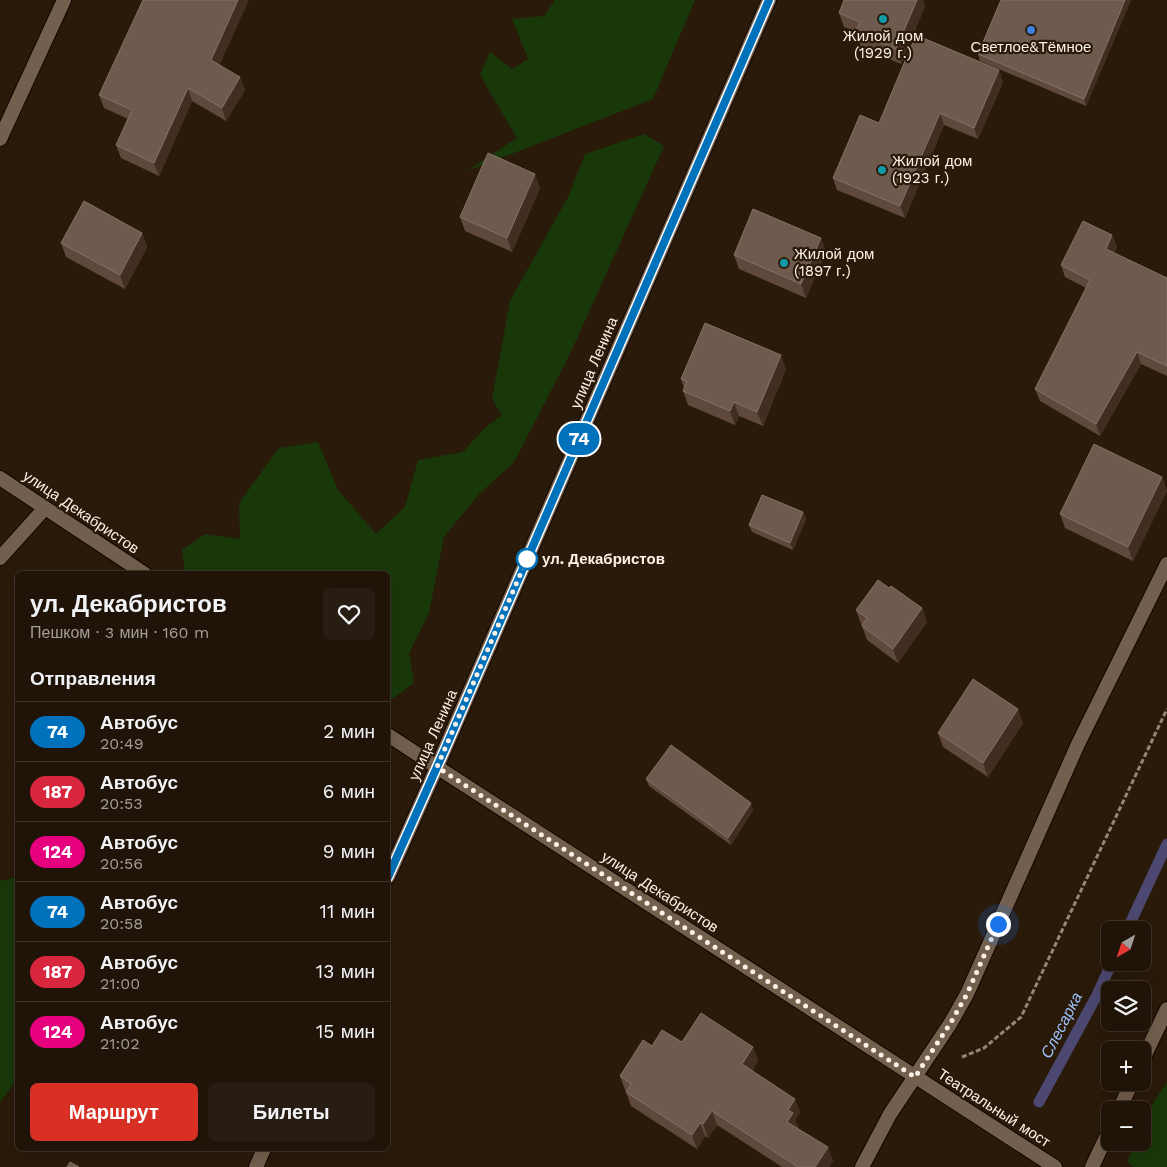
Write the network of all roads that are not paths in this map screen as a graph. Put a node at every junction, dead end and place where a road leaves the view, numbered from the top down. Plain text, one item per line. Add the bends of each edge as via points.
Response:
1 (64, 0) edge
2 (769, 0) edge
3 (0, 139) edge
4 (0, 478) edge
5 (45, 508) junction
6 (0, 558) edge
7 (1167, 564) edge
8 (140, 571) edge
9 (390, 736) edge
10 (437, 767) junction
11 (390, 873) edge
12 (1167, 1009) edge
13 (1151, 1042) edge
14 (915, 1077) junction
15 (1101, 1148) edge
16 (263, 1151) edge
17 (256, 1167) edge
18 (862, 1167) edge
19 (1055, 1167) edge
20 (1092, 1167) edge

1 - 3 street
2 - 10 street, улица Ленина
4 - 5 street, улица Декабристов
5 - 6 street
5 - 8 street, улица Декабристов
7 - 14 street via 1078,744 967,994
9 - 10 street, улица Декабристов
10 - 11 street, улица Ленина
10 - 14 street, улица Декабристов
12 - 13 street
14 - 18 street via 890,1114
14 - 19 street, Театральный мост
15 - 20 street
16 - 17 street

